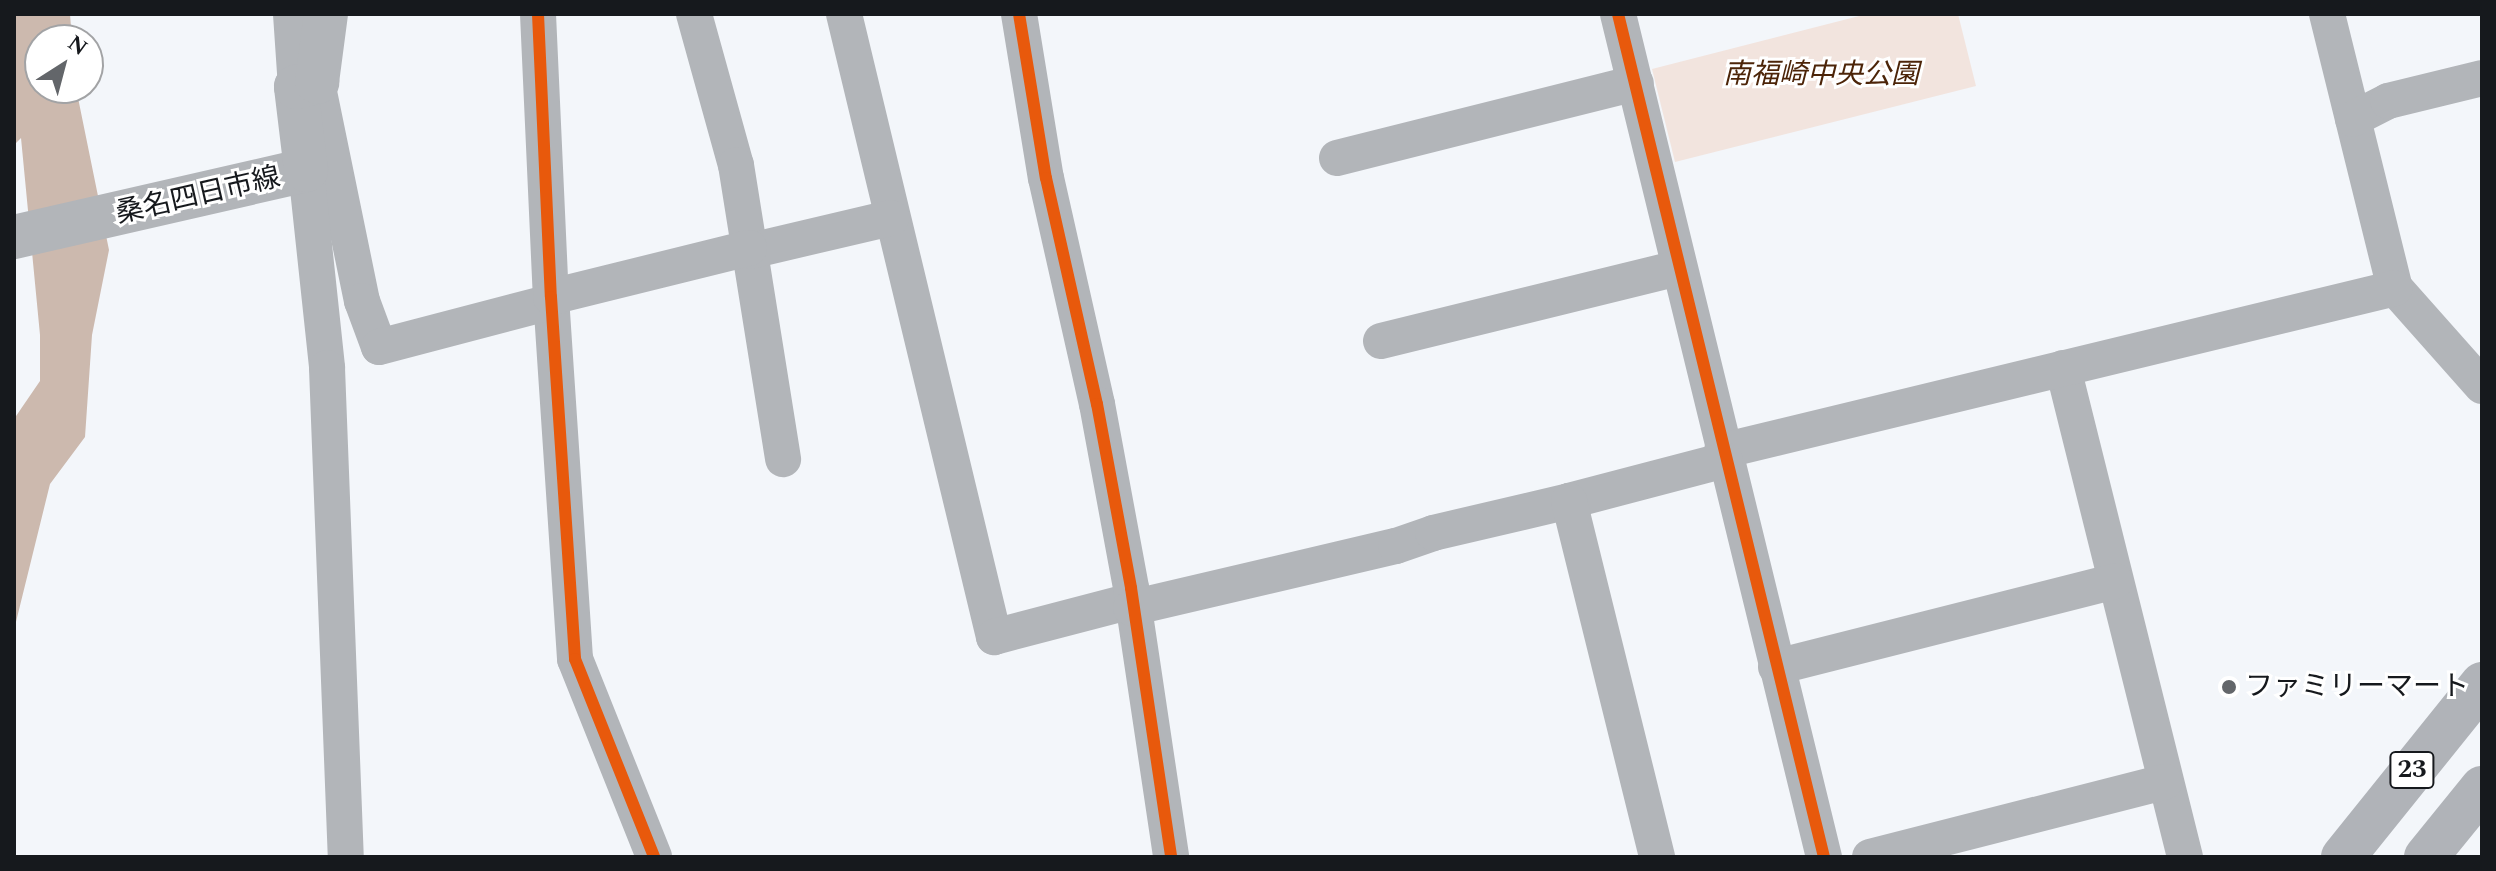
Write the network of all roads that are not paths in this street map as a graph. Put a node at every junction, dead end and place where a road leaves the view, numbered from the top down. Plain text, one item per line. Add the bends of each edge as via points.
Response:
1 (291, 14) edge
2 (326, 14) edge
3 (538, 14) edge
4 (694, 14) edge
5 (844, 14) edge
6 (1019, 14) edge
7 (1618, 14) edge
8 (2327, 14) edge
9 (2482, 78) edge
10 (1636, 83) junction
11 (307, 84) junction
12 (2353, 119) junction
13 (1337, 158) dead end
14 (286, 176) junction
15 (891, 218) junction
16 (14, 237) edge
17 (750, 250) junction
18 (1678, 268) junction
19 (2395, 288) junction
20 (551, 300) junction
21 (1381, 341) dead end
22 (2063, 368) junction
23 (2482, 386) edge
24 (1724, 456) junction
25 (783, 459) dead end
26 (1569, 501) junction
27 (2115, 581) junction
28 (1131, 604) junction
29 (1776, 667) junction
30 (2482, 686) edge
31 (2165, 782) junction
32 (2482, 788) edge
33 (346, 857) edge
34 (654, 857) edge
35 (1171, 857) edge
36 (1657, 857) edge
37 (1824, 857) edge
38 (1870, 857) edge
39 (2185, 857) edge
40 (2343, 857) edge
41 (2426, 857) edge

1 - 11 street
2 - 11 main road, 桑名四日市線
3 - 20 street
4 - 17 street via 736,165
5 - 15 street
6 - 28 street via 1046,178 1097,404
7 - 10 street
8 - 12 street
9 - 12 street via 2388,101
10 - 13 street
10 - 18 street
11 - 14 main road, 桑名四日市線
11 - 20 street via 362,301 379,347
12 - 19 street
14 - 16 main road, 桑名四日市線
14 - 33 street via 327,368
15 - 17 street
15 - 28 street via 994,637
17 - 20 street
17 - 25 street
18 - 21 street
18 - 24 street
19 - 22 street
19 - 23 street
20 - 34 street via 575,659
22 - 24 street
22 - 27 street
24 - 26 street
24 - 29 street
26 - 28 street via 1396,546
26 - 36 street
27 - 29 street
27 - 31 street
28 - 35 street
29 - 37 street
30 - 40 highway, 23
31 - 38 street
31 - 39 street
32 - 41 highway, 23

